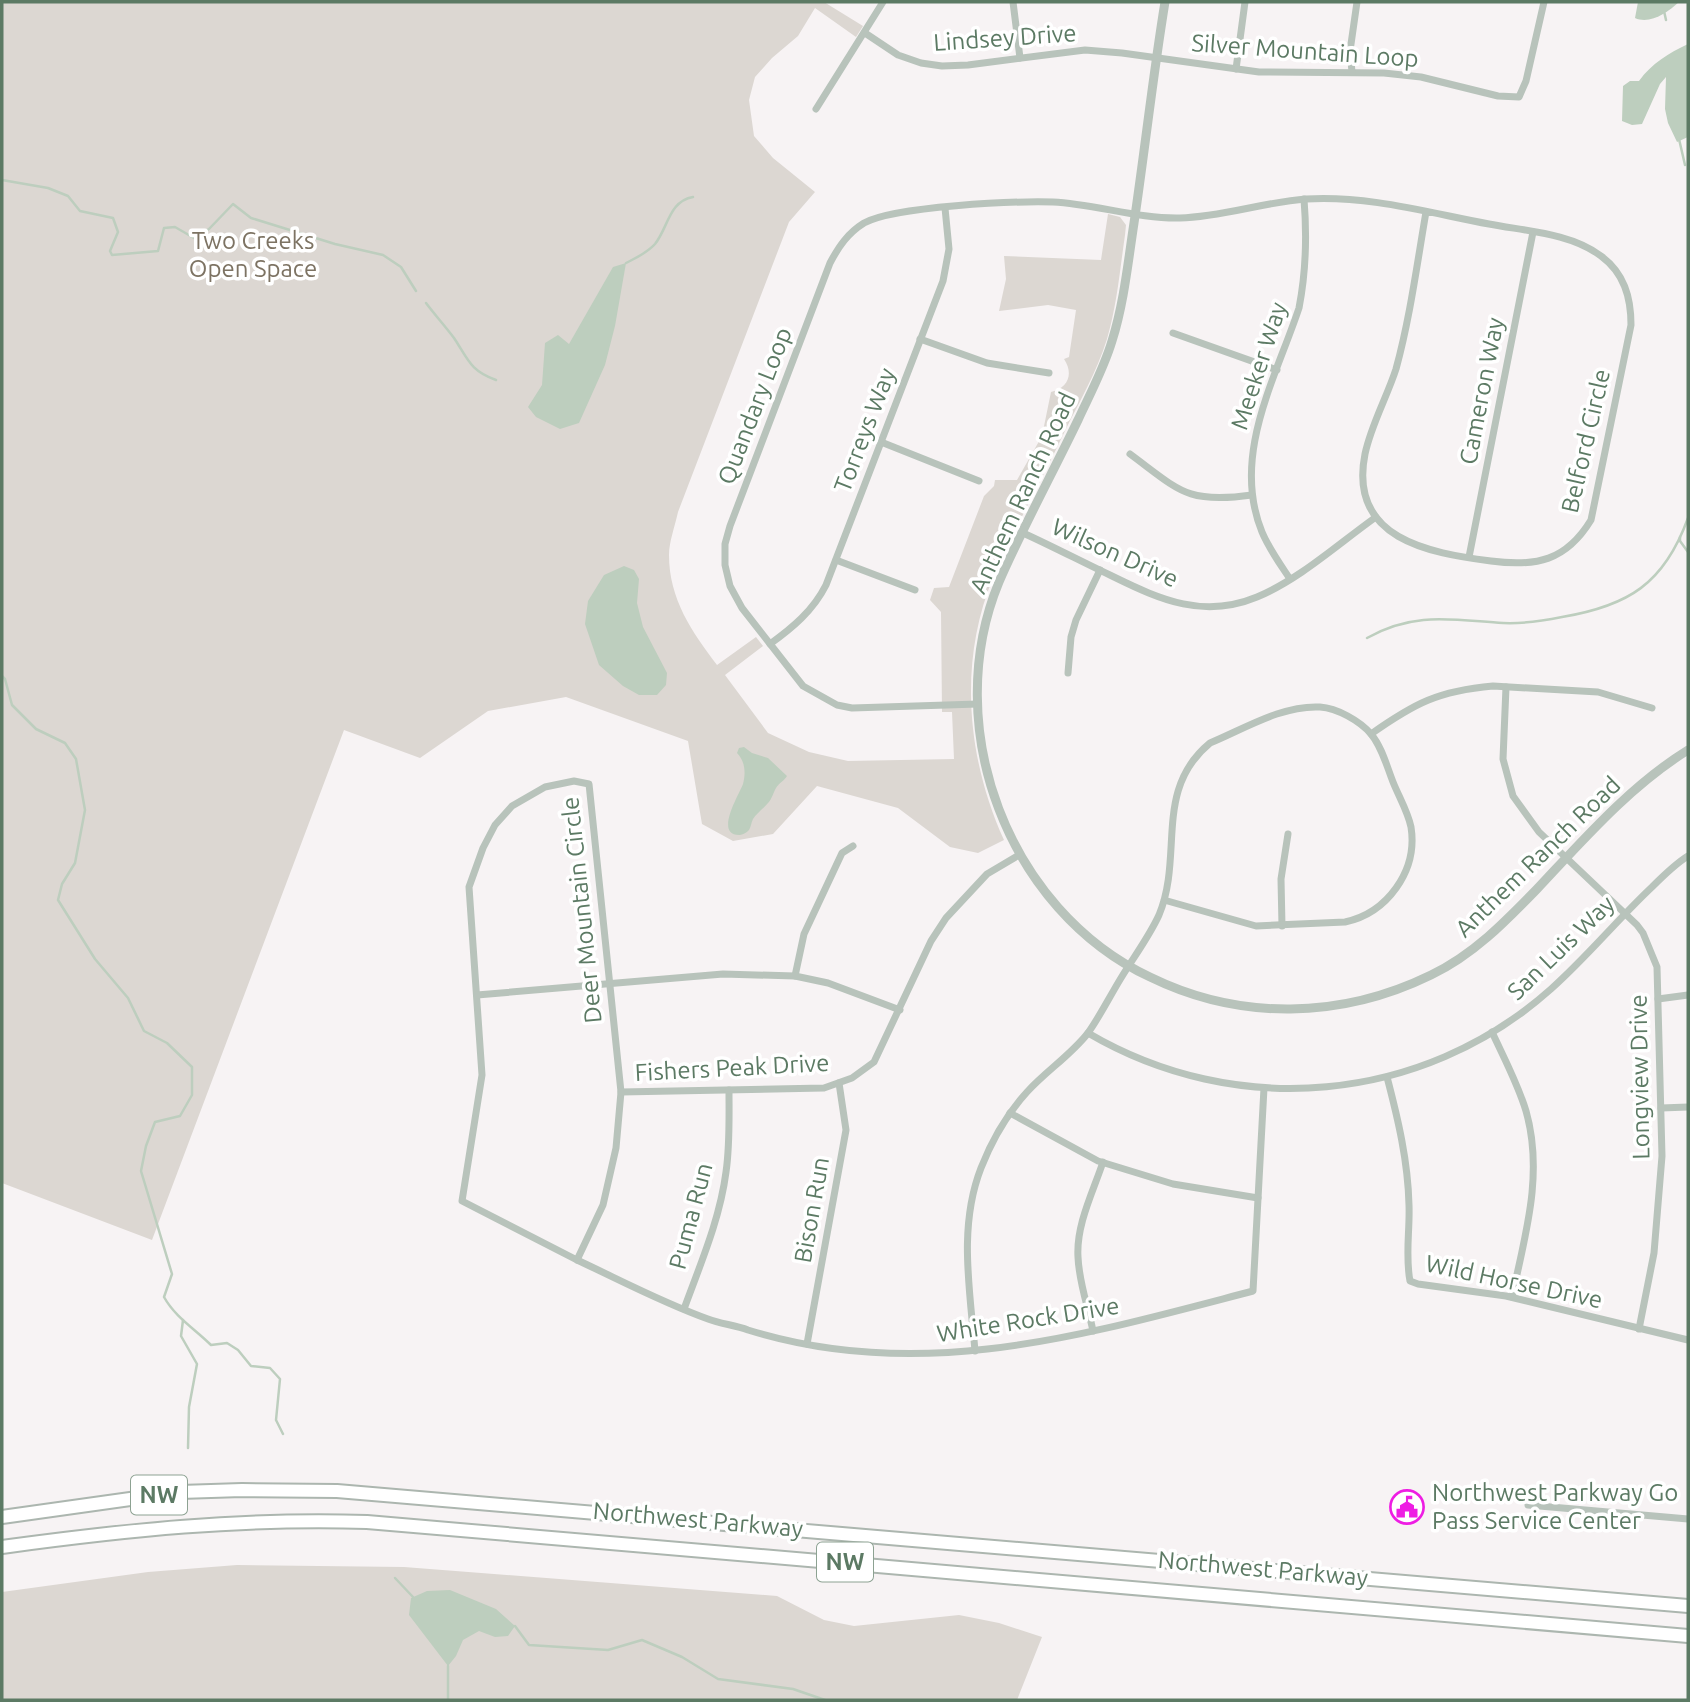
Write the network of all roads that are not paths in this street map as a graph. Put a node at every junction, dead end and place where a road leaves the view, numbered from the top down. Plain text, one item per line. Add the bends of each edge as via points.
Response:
1 (883, 2) edge
2 (1013, 2) edge
3 (1165, 2) edge
4 (1245, 2) edge
5 (1357, 2) edge
6 (1544, 2) edge
7 (865, 33) junction
8 (1020, 58) junction
9 (1156, 58) junction
10 (1236, 69) junction
11 (1352, 72) junction
12 (816, 109) dead end
13 (1304, 199) junction
14 (945, 208) junction
15 (1426, 212) junction
16 (1136, 213) junction
17 (1533, 232) junction
18 (1173, 333) dead end
19 (920, 339) junction
20 (1277, 370) junction
21 (1049, 373) dead end
22 (881, 442) junction
23 (1130, 454) dead end
24 (979, 481) dead end
25 (1252, 495) junction
26 (1376, 517) junction
27 (1023, 533) junction
28 (1469, 557) junction
29 (836, 560) junction
30 (1100, 570) junction
31 (1290, 579) junction
32 (915, 590) dead end
33 (770, 644) junction
34 (1068, 673) dead end
35 (1506, 687) junction
36 (978, 704) junction
37 (1652, 708) dead end
38 (1371, 734) junction
39 (1688, 750) edge
40 (1288, 834) dead end
41 (853, 846) dead end
42 (1019, 855) junction
43 (1688, 856) edge
44 (1567, 857) junction
45 (1164, 900) junction
46 (1625, 913) junction
47 (1282, 926) junction
48 (1129, 966) junction
49 (795, 976) junction
50 (611, 983) junction
51 (477, 995) junction
52 (1688, 995) edge
53 (1658, 999) junction
54 (900, 1010) junction
55 (1492, 1032) junction
56 (1088, 1033) junction
57 (1387, 1077) junction
58 (839, 1083) junction
59 (1264, 1088) junction
60 (729, 1090) junction
61 (621, 1092) junction
62 (1688, 1107) edge
63 (1661, 1108) junction
64 (1010, 1113) junction
65 (1103, 1162) junction
66 (1258, 1198) junction
67 (578, 1260) junction
68 (1512, 1297) junction
69 (684, 1309) junction
70 (1639, 1329) junction
71 (1093, 1331) junction
72 (1688, 1340) edge
73 (807, 1344) junction
74 (975, 1351) junction
75 (1528, 1505) dead end
76 (2, 1517) edge
77 (1688, 1519) edge
78 (2, 1547) edge
79 (1688, 1606) edge
80 (1688, 1636) edge

1 - 7 street
2 - 8 street
3 - 9 street, Anthem Ranch Road
4 - 10 street
5 - 11 street
6 - 11 street, Silver Mountain Loop via 1519,97 1421,78
7 - 8 street, Lindsey Drive via 898,55 921,63 968,65
7 - 12 street
8 - 9 street, Lindsey Drive via 1085,50
9 - 10 street, Silver Mountain Loop
9 - 16 street, Anthem Ranch Road
10 - 11 street, Silver Mountain Loop
13 - 15 street, Belford Circle via 1362,201
13 - 16 street, Belford Circle via 1196,217
13 - 20 street, Meeker Way via 1303,290
14 - 16 street, Quandary Loop via 1053,202
14 - 19 street, Torreys Way via 947,264
14 - 33 street, Quandary Loop via 885,215 865,223 848,234 830,263 725,544 730,586
15 - 17 street, Belford Circle
15 - 26 street via 1397,363 1365,453 1364,485
16 - 27 street, Anthem Ranch Road via 1120,310 1107,356
17 - 28 street, Cameron Way
17 - 28 street, Belford Circle via 1573,241 1612,266 1628,292 1629,337 1596,502 1583,534 1546,560 1515,564
18 - 20 street
19 - 21 street via 987,363
19 - 22 street, Torreys Way
20 - 25 street, Meeker Way via 1254,441
22 - 24 street
22 - 29 street, Torreys Way
23 - 25 street via 1183,492 1208,498
25 - 31 street, Meeker Way via 1263,534
26 - 28 street, Belford Circle via 1390,532 1415,546
26 - 31 street, Wilson Drive
27 - 30 street, Wilson Drive
27 - 36 street, Anthem Ranch Road via 999,583 986,626
29 - 32 street
29 - 33 street, Torreys Way via 818,600
30 - 31 street, Wilson Drive via 1158,598 1204,607 1247,601
30 - 34 street via 1076,620
33 - 36 street, Quandary Loop via 803,687 837,705 870,709
35 - 37 street via 1598,692
35 - 38 street via 1436,695
35 - 44 street, Longview Drive via 1503,760 1513,796 1536,828
36 - 42 street, Anthem Ranch Road via 986,768
38 - 45 street via 1334,710 1306,707 1290,709 1210,743 1191,762 1176,791
38 - 47 street via 1410,825 1412,844 1405,874 1379,907 1358,919
39 - 44 street, Anthem Ranch Road via 1621,802
40 - 47 street via 1281,879
41 - 49 street via 842,853 804,934
42 - 48 street, Anthem Ranch Road via 1056,905
42 - 54 street, Fishers Peak Drive via 987,874 946,918
43 - 46 street, San Luis Way
44 - 46 street, Longview Drive
44 - 48 street, Anthem Ranch Road via 1485,940 1433,974 1382,996 1294,1011 1235,1006 1173,988
45 - 47 street via 1244,924
45 - 48 street
46 - 53 street, Longview Drive via 1643,933 1657,967
46 - 55 street, San Luis Way via 1551,989
48 - 56 street
49 - 50 street via 723,974
49 - 54 street via 828,982
50 - 51 street
50 - 51 street, Deer Mountain Circle via 590,783 573,781 545,787 512,806 483,848 469,887
50 - 61 street, Deer Mountain Circle
51 - 67 street, Deer Mountain Circle via 482,1075 462,1201
52 - 53 street
53 - 63 street, Longview Drive
54 - 58 street, Fishers Peak Drive via 874,1062
55 - 57 street, San Luis Way via 1442,1059
55 - 68 street via 1526,1111 1533,1161 1531,1209
56 - 59 street, San Luis Way via 1176,1073
56 - 64 street
57 - 59 street, San Luis Way via 1313,1089
57 - 68 street, Wild Horse Drive via 1405,1147 1410,1281
58 - 60 street, Fishers Peak Drive via 824,1088
58 - 73 street, Bison Run via 846,1130
59 - 66 street, White Rock Drive
60 - 61 street, Fishers Peak Drive
60 - 69 street, Puma Run via 730,1135 720,1206
61 - 67 street, Deer Mountain Circle via 603,1205
62 - 63 street
63 - 70 street, Longview Drive via 1654,1254
64 - 65 street
64 - 74 street via 981,1169 971,1204 966,1254
65 - 66 street via 1173,1184
65 - 71 street via 1081,1227 1078,1253
66 - 71 street, White Rock Drive via 1253,1291
67 - 69 street, White Rock Drive
68 - 70 street, Wild Horse Drive
69 - 73 street, White Rock Drive
70 - 72 street, Wild Horse Drive
71 - 74 street, White Rock Drive
73 - 74 street, White Rock Drive via 894,1355
75 - 77 street
76 - 79 highway, Northwest Parkway / NW via 180,1492 337,1491
78 - 80 highway, Northwest Parkway / NW via 213,1523 393,1523

